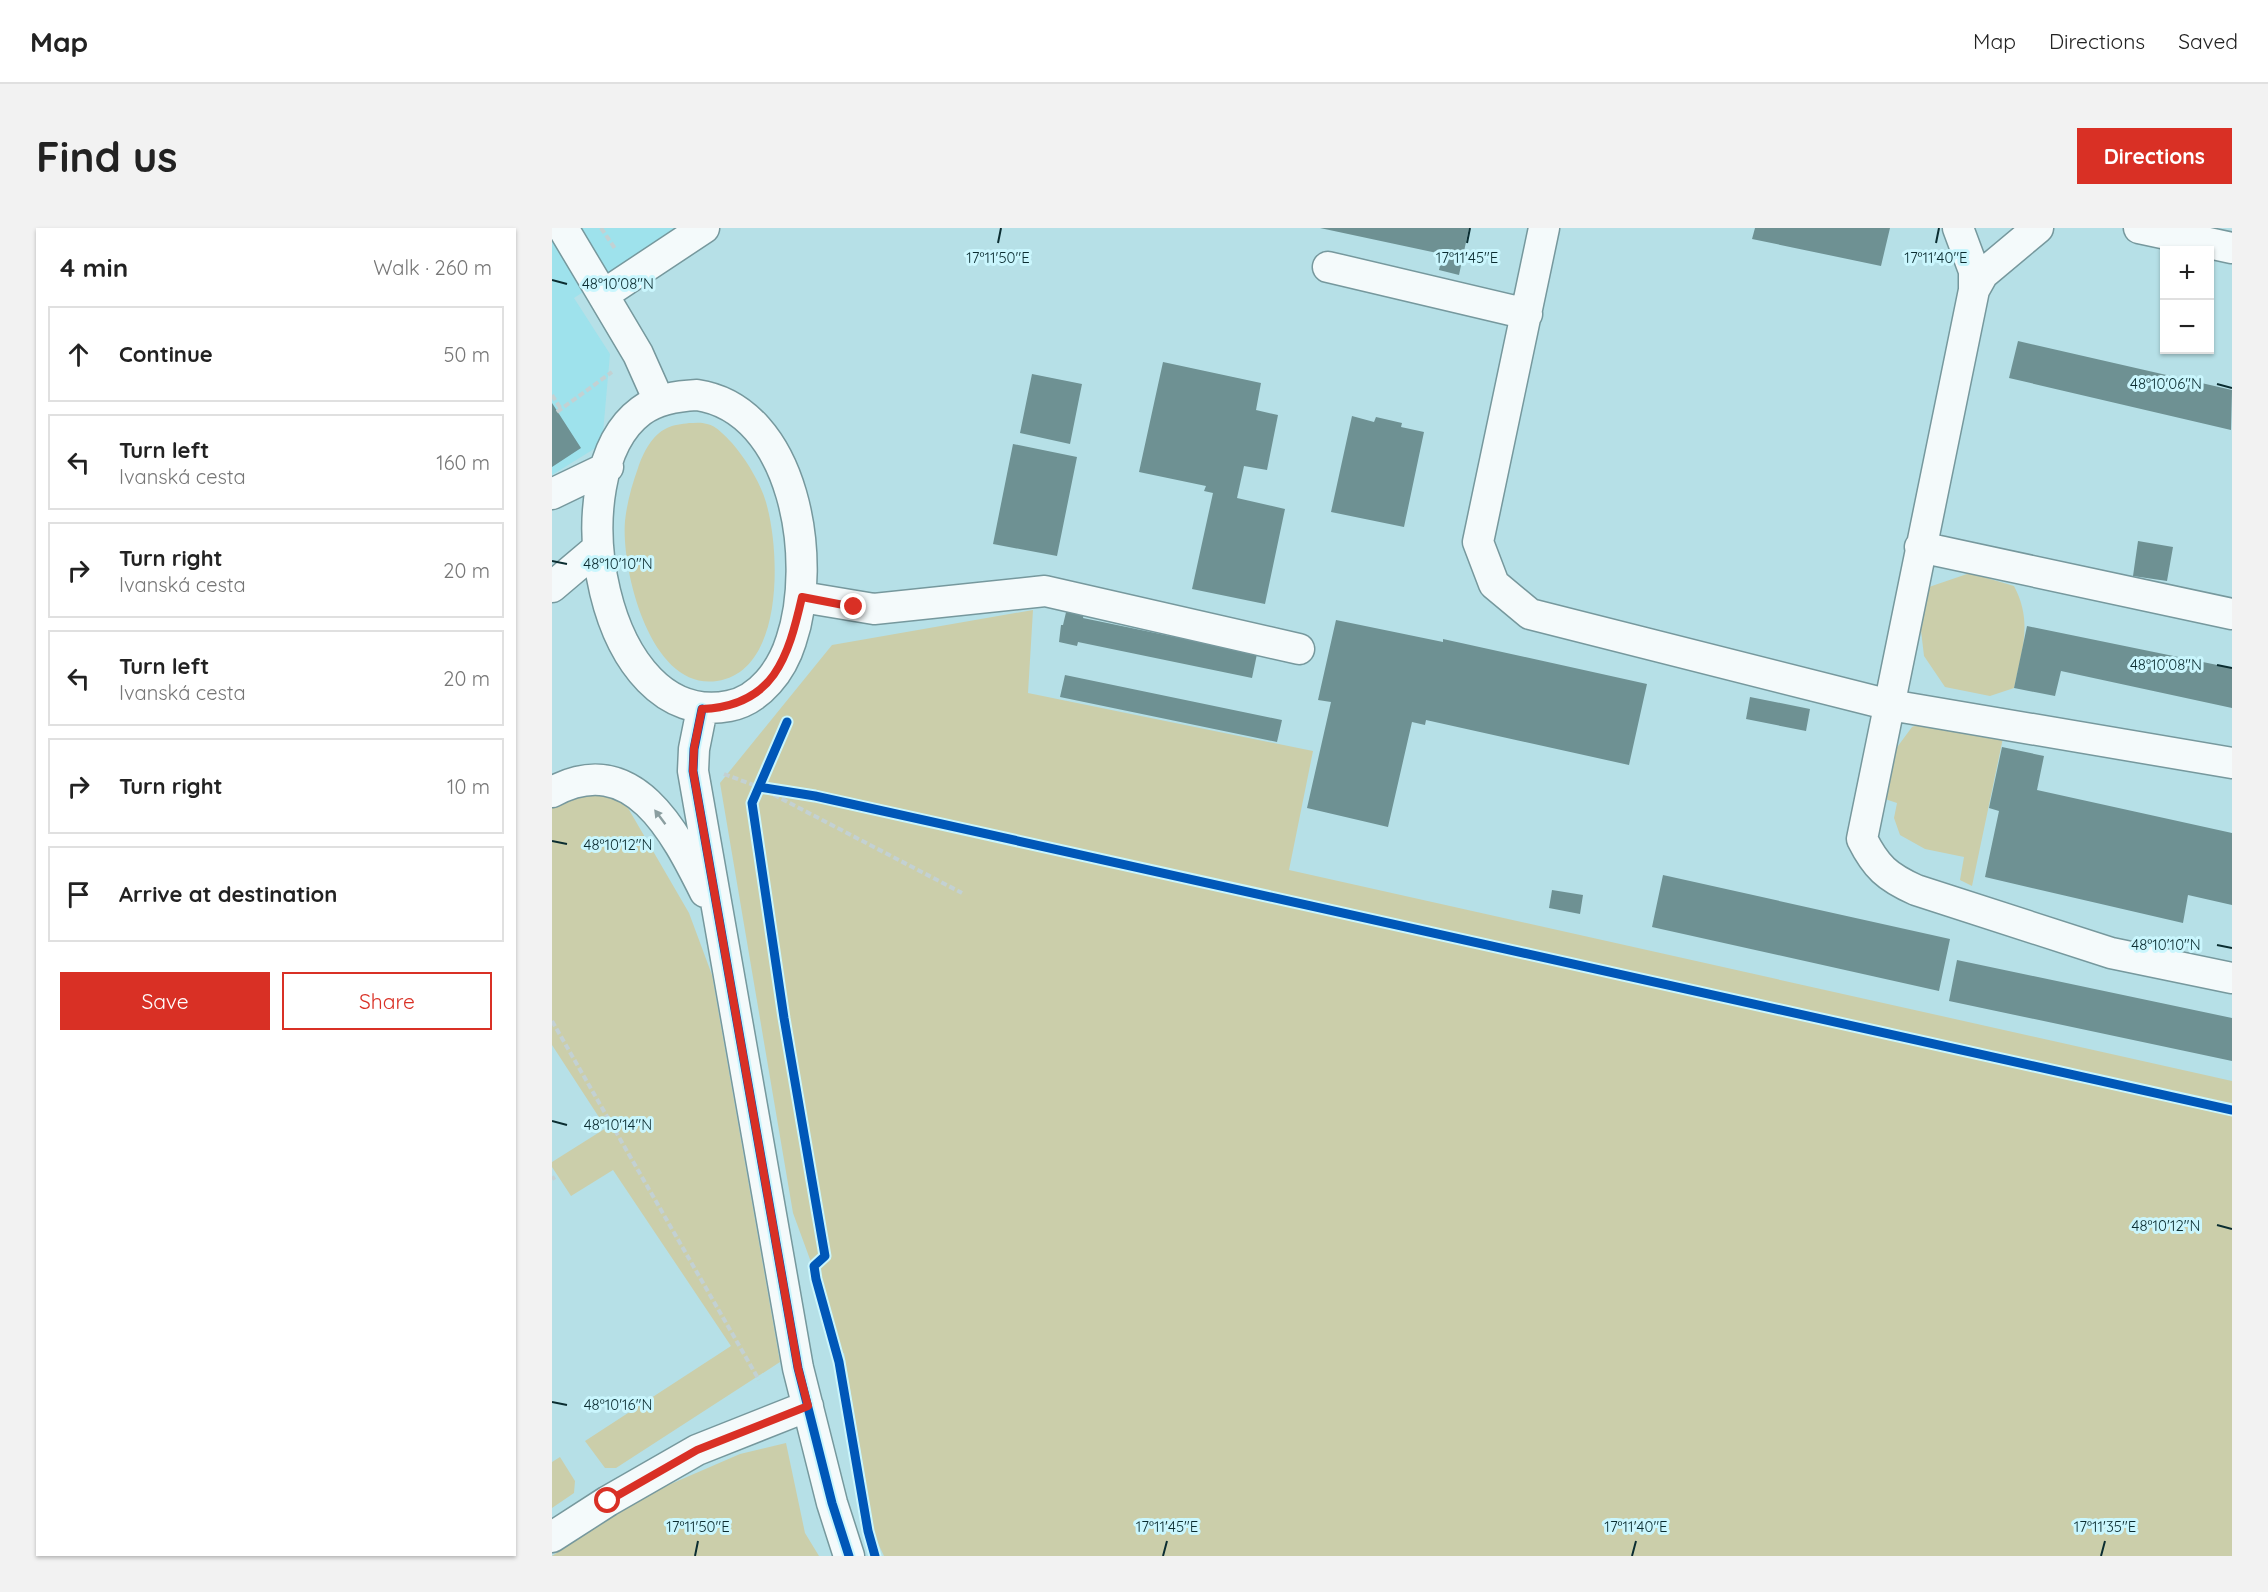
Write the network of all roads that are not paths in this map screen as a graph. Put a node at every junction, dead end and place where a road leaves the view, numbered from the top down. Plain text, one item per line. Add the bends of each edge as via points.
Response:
1 (563, 228) edge
2 (704, 228) edge
3 (1544, 228) edge
4 (1958, 228) edge
5 (2038, 228) edge
6 (2139, 228) edge
7 (2232, 248) edge
8 (1328, 267) dead end
9 (1974, 290) junction
10 (603, 295) junction
11 (1527, 315) junction
12 (659, 401) junction
13 (608, 467) junction
14 (552, 494) edge
15 (1920, 547) junction
16 (598, 548) junction
17 (552, 587) edge
18 (802, 597) junction
19 (2232, 614) edge
20 (1299, 649) dead end
21 (1890, 705) junction
22 (702, 709) junction
23 (2232, 763) edge
24 (552, 792) edge
25 (720, 922) junction
26 (2232, 978) edge
27 (808, 1406) junction
28 (552, 1537) edge
29 (849, 1556) edge

1 - 10 street
2 - 10 street
3 - 11 street
4 - 9 street via 1974,271
5 - 9 street via 1983,274
6 - 7 street
8 - 11 street
9 - 15 street
10 - 12 street via 638,354
11 - 21 street via 1478,542 1494,584 1530,614
12 - 13 street via 629,424
12 - 18 street via 697,395 720,400 735,408 766,443 793,498 803,560
13 - 14 street
13 - 16 street via 600,495
15 - 19 street
15 - 21 street
16 - 17 street
16 - 22 street via 607,601 632,657 672,699
18 - 20 street via 874,609 1045,591
18 - 22 street via 793,638 776,674 735,705
21 - 23 street
21 - 26 street via 1862,838 1873,860 1891,878 1916,890 2111,953
22 - 25 street via 693,771
25 -> 24 street via 682,845 647,799 608,781 570,782
25 - 27 street via 798,1368
27 - 28 street via 697,1450
27 - 29 street

